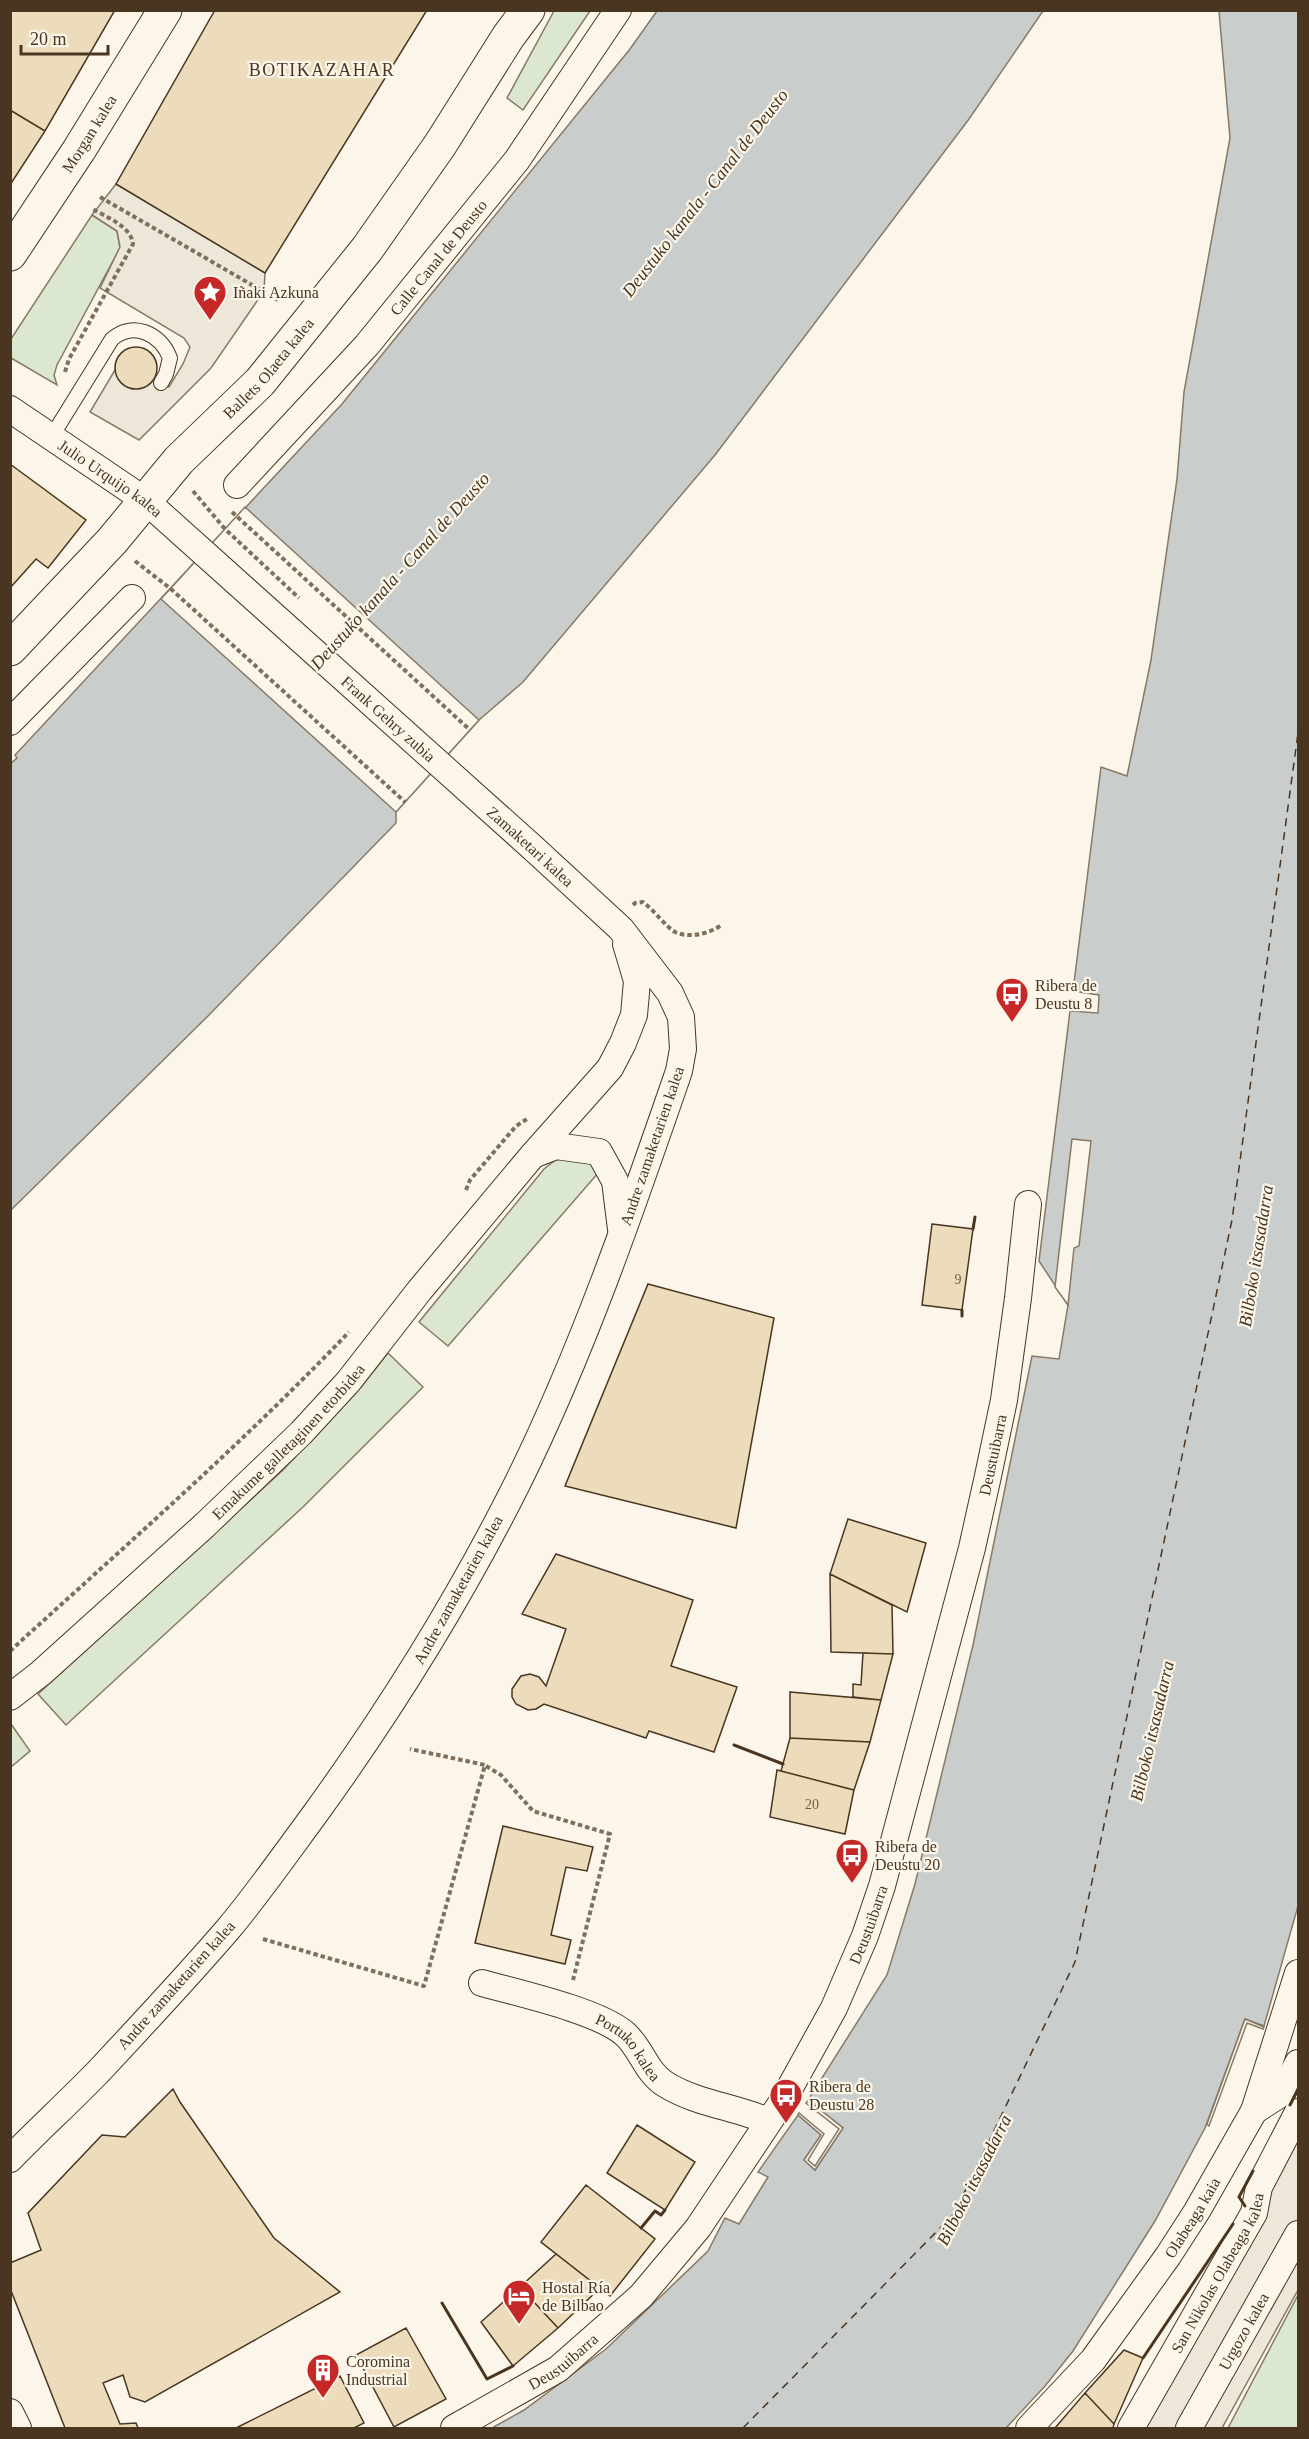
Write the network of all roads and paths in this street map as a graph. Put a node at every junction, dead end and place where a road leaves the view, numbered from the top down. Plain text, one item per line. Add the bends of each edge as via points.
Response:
1 (165, 10) edge
2 (618, 10) edge
3 (520, 17) edge
4 (99, 197) dead end
5 (91, 208) dead end
6 (10, 254) edge
7 (278, 300) dead end
8 (65, 377) dead end
9 (161, 383) dead end
10 (10, 409) edge
11 (52, 436) junction
12 (237, 485) dead end
13 (189, 487) dead end
14 (146, 501) junction
15 (236, 517) dead end
16 (225, 529) dead end
17 (205, 551) joint
18 (128, 554) dead end
19 (132, 598) dead end
20 (10, 649) edge
21 (10, 722) edge
22 (470, 730) dead end
23 (439, 765) joint
24 (405, 802) dead end
25 (722, 925) dead end
26 (618, 927) junction
27 (534, 1114) dead end
28 (532, 1155) junction
29 (464, 1195) dead end
30 (1028, 1204) dead end
31 (622, 1235) junction
32 (355, 1326) dead end
33 (10, 1652) edge
34 (10, 1697) edge
35 (410, 1749) dead end
36 (485, 1766) junction
37 (263, 1939) dead end
38 (1299, 1973) edge
39 (482, 1983) dead end
40 (566, 2007) junction
41 (1299, 2063) edge
42 (1254, 2111) junction
43 (1299, 2112) edge
44 (768, 2121) junction
45 (10, 2159) edge
46 (1299, 2234) edge
47 (10, 2412) edge
48 (18, 2428) edge
49 (454, 2428) edge
50 (1029, 2428) edge
51 (1131, 2428) edge
52 (1189, 2428) edge

1 - 6 main road, Morgan kalea
2 - 12 street, Calle Canal de Deusto via 517,160 367,345
3 - 14 main road, Ballets Olaeta kalea via 440,145 367,249 260,382 179,460
4 - 7 path
5 - 8 path via 127,230 134,244 69,358
9 - 11 lane via 170,358 160,341 148,332 119,332
10 - 11 street, Julio Urquijo kalea
11 - 14 street, Julio Urquijo kalea
13 - 16 path
14 - 17 street, Julio Urquijo kalea
14 - 20 main road, Ballets Olaeta kalea
15 - 22 path
17 - 23 street, Frank Gehry zubia
18 - 24 path
19 - 21 street
23 - 26 street, Zamaketari kalea
25 - 26 path via 701,934 674,931 643,902 635,903
26 - 28 street, Emakume galletaginen etorbidea via 637,981 634,1015 610,1068
26 - 31 street, Andre zamaketarien kalea via 670,993 681,1017 683,1049 679,1071
27 - 29 path via 516,1126 470,1180
28 - 31 street via 556,1146 599,1152 615,1181
28 - 34 street, Emakume galletaginen etorbidea via 348,1382 301,1432 206,1524
30 - 44 street, Deustuibarra via 1005,1388 988,1476 894,1843 865,1936 834,2008
31 - 45 street, Andre zamaketarien kalea via 519,1481 414,1670 349,1767 229,1928 98,2073
32 - 33 path via 291,1391
35 - 36 path
36 - 37 path via 424,1986
36 - 40 path via 501,1775 533,1811 610,1834
38 - 42 street, Olabeaga kaia
39 - 40 street, Portuko kalea
40 - 44 street, Portuko kalea via 604,2020 624,2033 663,2083 683,2094
41 - 42 street via 1282,2093
42 - 50 street, Olabeaga kaia via 1168,2256 1093,2360
43 - 51 street, San Nikolas Olabeaga kalea via 1259,2187 1254,2213
44 - 49 street, Deustuibarra via 698,2228 641,2296 558,2369
46 - 52 street, Urgozo kalea
47 - 48 street

